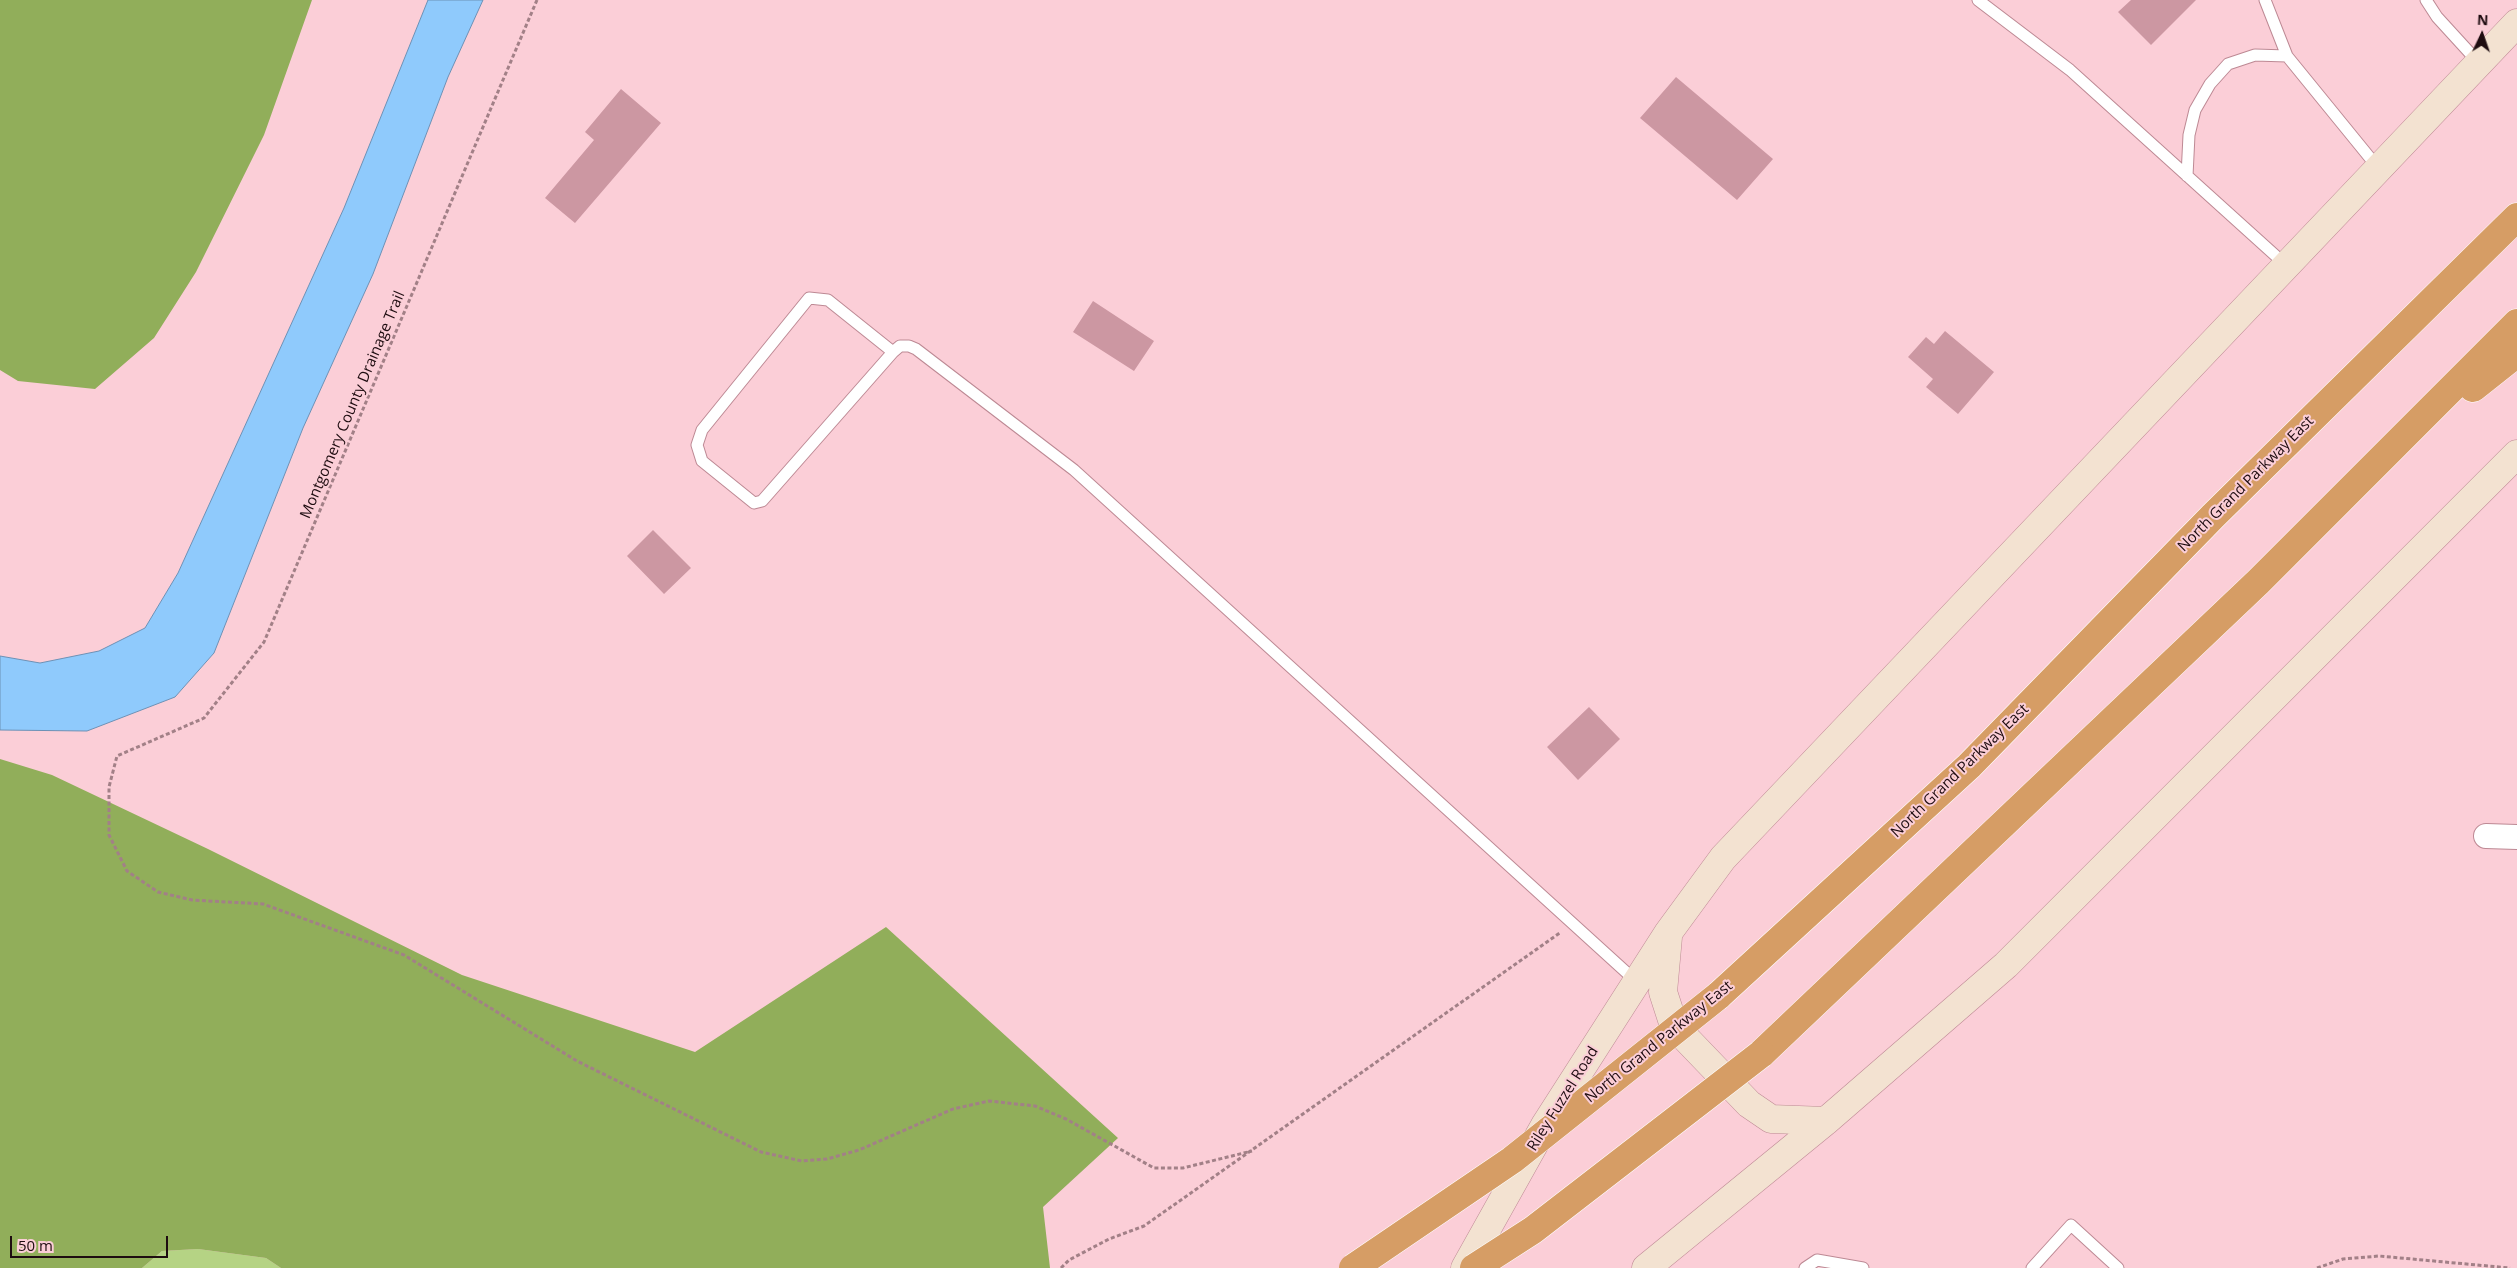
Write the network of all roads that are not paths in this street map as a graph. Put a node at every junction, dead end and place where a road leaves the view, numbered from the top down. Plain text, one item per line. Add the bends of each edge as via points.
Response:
1 (1978, 0) edge
2 (2265, 0) edge
3 (2426, 0) edge
4 (2517, 22) edge
5 (2287, 56) junction
6 (2479, 63) junction
7 (2379, 169) junction
8 (2187, 176) junction
9 (2517, 217) edge
10 (2287, 266) junction
11 (2517, 322) edge
12 (893, 352) junction
13 (2517, 353) edge
14 (2517, 454) edge
15 (2379, 462) junction
16 (2486, 836) dead end
17 (2517, 838) edge
18 (1668, 933) junction
19 (1637, 982) junction
20 (1826, 1121) junction
21 (1353, 1268) edge
22 (1464, 1268) edge
23 (1474, 1268) edge
24 (1646, 1268) edge
25 (1805, 1268) edge
26 (1863, 1268) edge
27 (2032, 1268) edge
28 (2118, 1268) edge

1 - 8 lane via 2070,70
2 - 5 lane
3 - 6 lane via 2437,17
4 - 6 main road
5 - 7 lane
5 - 8 lane via 2255,55 2228,64 2210,84 2195,110 2189,135
6 - 7 main road
7 - 10 main road
8 - 10 lane
9 - 21 highway, North Grand Parkway East, bridge via 2213,516 1969,766 1718,996 1512,1160
10 - 18 main road via 1723,858
11 - 15 highway
12 - 12 lane via 762,501 754,503 702,461 697,445 702,430 809,298 828,300
12 - 19 lane via 900,346 916,349 1074,470
13 - 15 highway
14 - 20 main road via 2006,965
15 - 23 highway, bridge via 2258,582 1761,1054 1533,1230
16 - 17 street
18 - 19 main road, Riley Fuzzel Road
18 - 20 main road via 1663,992 1674,1026 1750,1104 1770,1120
19 - 22 main road, Riley Fuzzel Road via 1545,1126
20 - 24 main road
25 - 26 lane via 1817,1260
27 - 28 lane via 2071,1225

